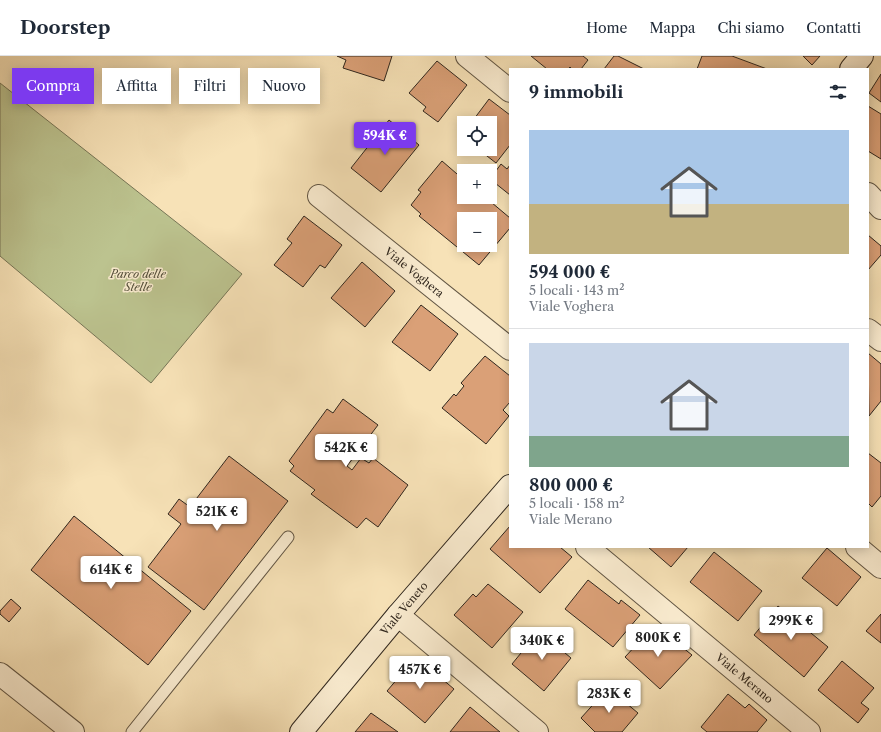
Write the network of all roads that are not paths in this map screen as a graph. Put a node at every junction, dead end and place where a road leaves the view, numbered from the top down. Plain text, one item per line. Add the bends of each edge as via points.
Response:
1 (467, 56) edge
2 (862, 56) edge
3 (852, 68) edge
4 (509, 89) edge
5 (869, 195) edge
6 (319, 196) dead end
7 (881, 208) edge
8 (869, 331) edge
9 (881, 340) edge
10 (509, 348) edge
11 (509, 487) edge
12 (288, 537) dead end
13 (588, 548) edge
14 (858, 548) edge
15 (881, 567) edge
16 (398, 615) junction
17 (0, 674) edge
18 (72, 732) edge
19 (132, 732) edge
20 (301, 732) edge
21 (537, 732) edge
22 (809, 732) edge

1 - 4 street
2 - 3 street
5 - 7 street
6 - 10 street, Viale Voghera
8 - 9 street
11 - 16 street, Viale Veneto
12 - 19 lane
13 - 22 street, Viale Merano
14 - 15 street
16 - 20 street, Viale Veneto
16 - 21 street
17 - 18 street

